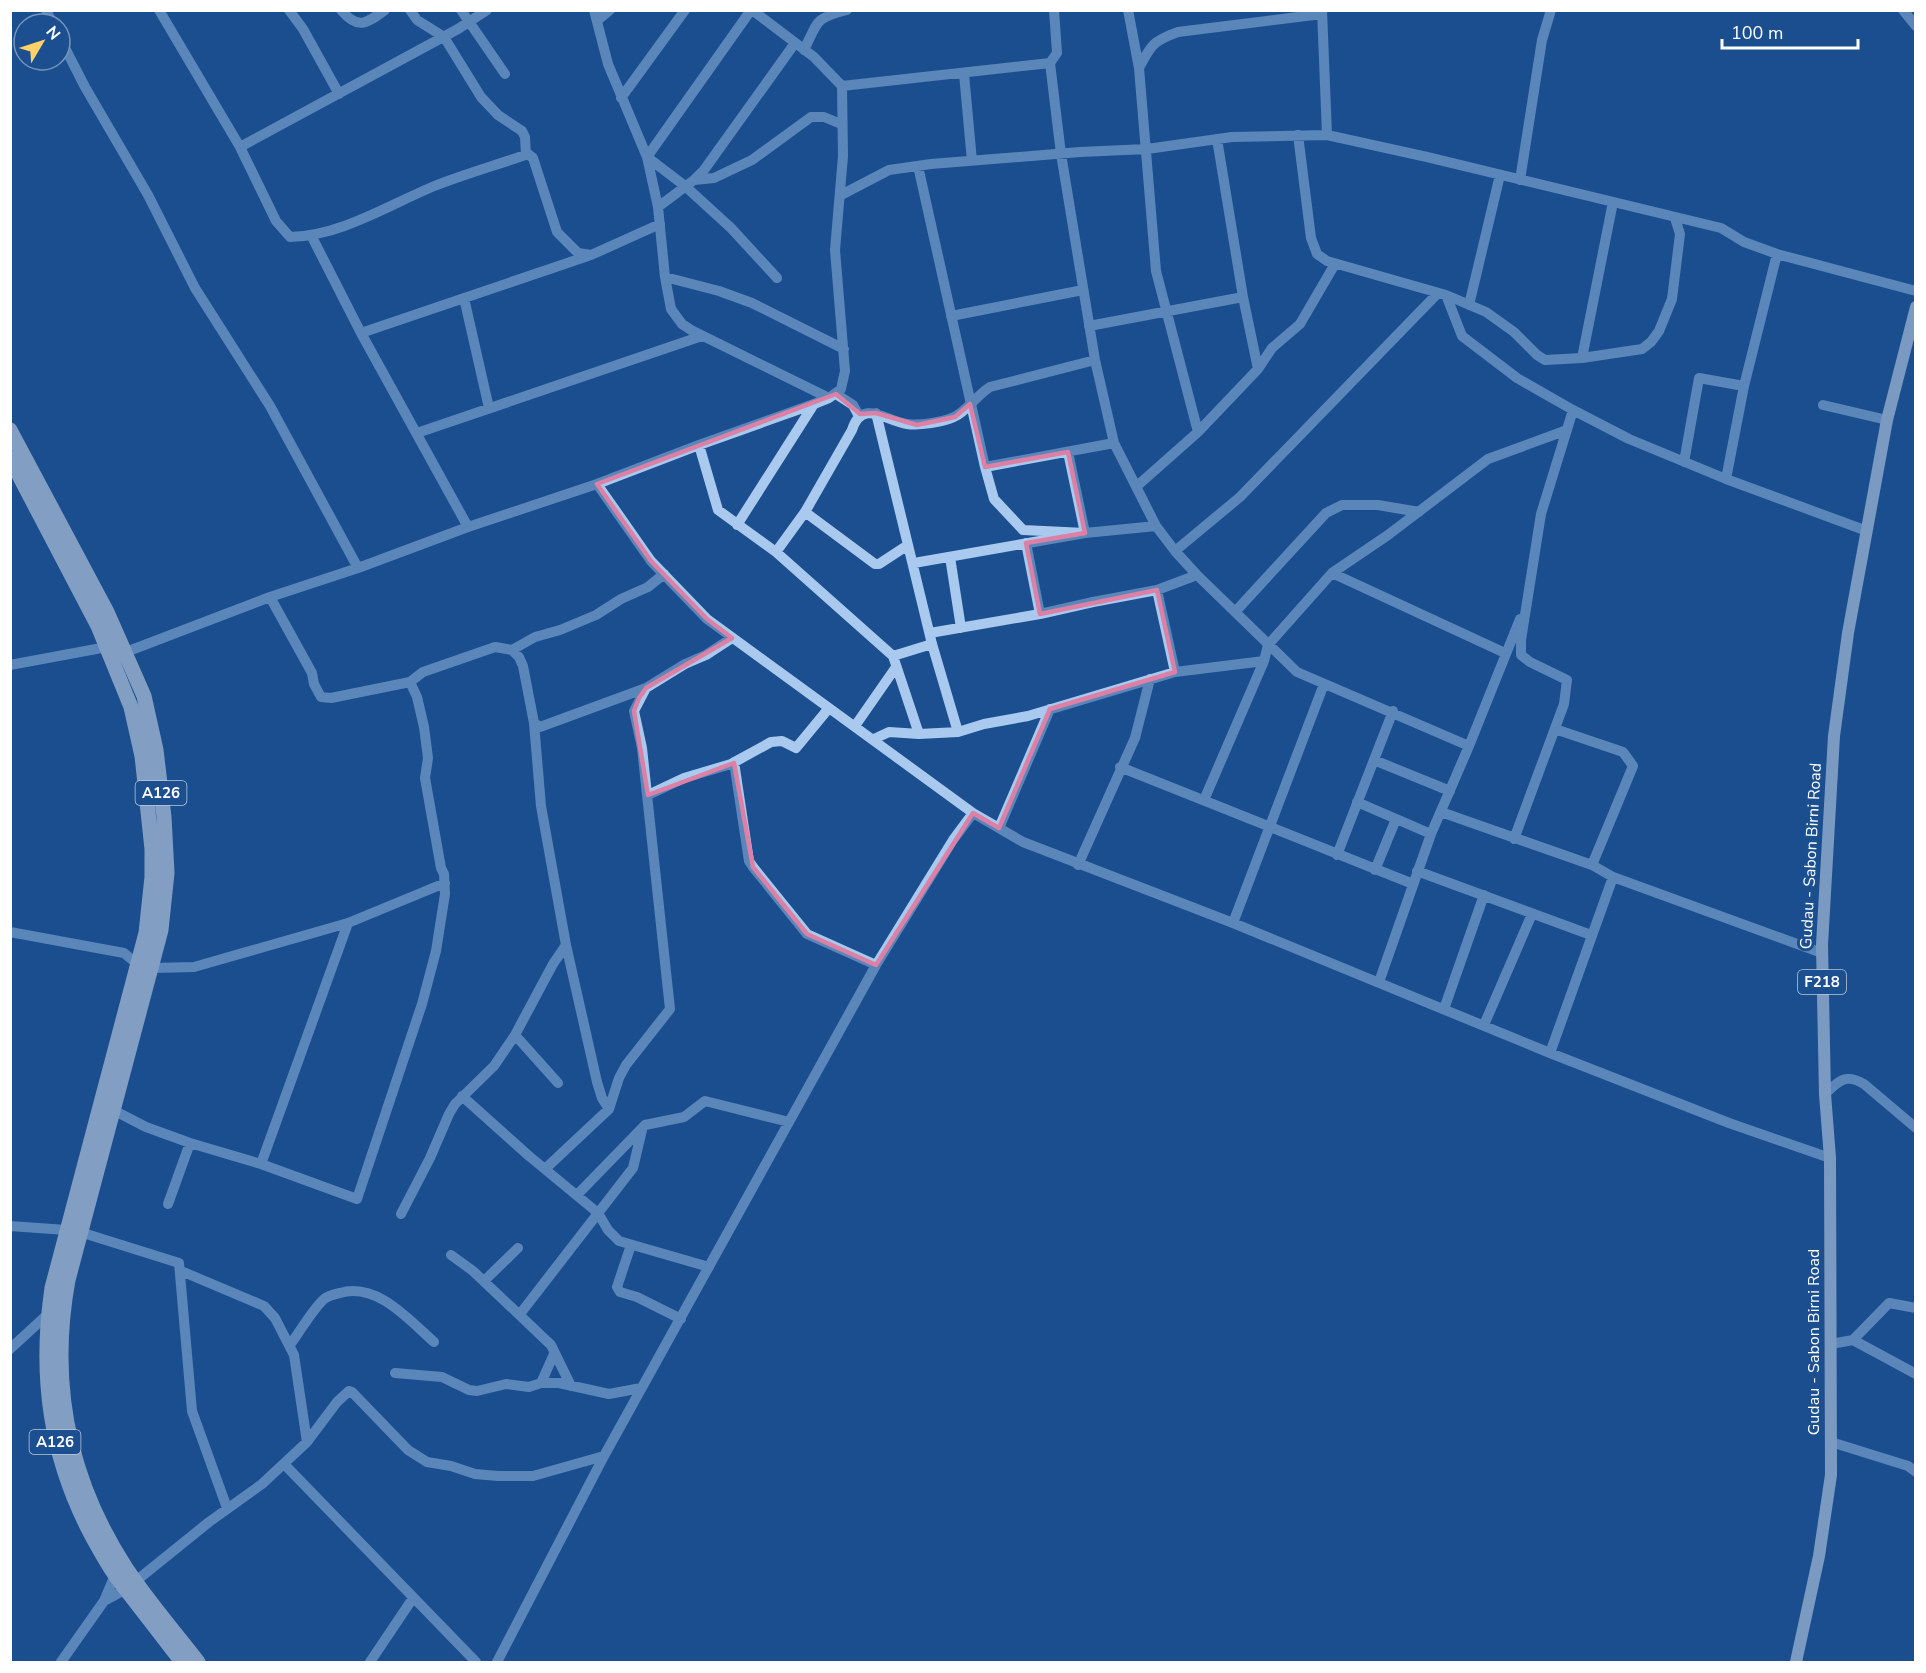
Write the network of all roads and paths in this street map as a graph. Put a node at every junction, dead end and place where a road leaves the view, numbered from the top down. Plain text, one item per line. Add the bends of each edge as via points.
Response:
1 (159, 10) edge
2 (289, 10) edge
3 (341, 10) edge
4 (385, 10) edge
5 (410, 10) edge
6 (461, 10) edge
7 (488, 10) edge
8 (610, 10) edge
9 (685, 10) edge
10 (752, 10) edge
11 (1054, 10) edge
12 (1128, 10) edge
13 (1551, 10) edge
14 (1903, 10) edge
15 (841, 11) edge
16 (1322, 12) edge
17 (596, 15) edge
18 (468, 23) junction
19 (1916, 26) edge
20 (444, 37) junction
21 (800, 47) junction
22 (72, 62) edge
23 (1050, 63) junction
24 (1138, 68) junction
25 (505, 74) dead end
26 (964, 74) junction
27 (842, 86) junction
28 (339, 94) junction
29 (621, 98) junction
30 (842, 124) junction
31 (1298, 135) junction
32 (1327, 135) junction
33 (1217, 139) junction
34 (240, 147) junction
35 (1147, 149) junction
36 (1061, 154) junction
37 (526, 155) junction
38 (647, 157) junction
39 (972, 161) junction
40 (918, 166) junction
41 (1500, 175) junction
42 (1520, 180) junction
43 (690, 183) junction
44 (841, 195) junction
45 (1612, 202) junction
46 (658, 207) junction
47 (1675, 218) junction
48 (660, 224) junction
49 (312, 237) junction
50 (1777, 254) junction
51 (591, 255) junction
52 (1335, 264) junction
53 (665, 277) junction
54 (777, 278) dead end
55 (1083, 290) junction
56 (1916, 291) edge
57 (1442, 294) junction
58 (1243, 297) junction
59 (464, 298) junction
60 (1469, 305) junction
61 (1916, 307) edge
62 (1166, 311) junction
63 (951, 316) junction
64 (1089, 326) junction
65 (361, 333) junction
66 (702, 336) junction
67 (844, 349) junction
68 (1582, 358) junction
69 (1095, 360) junction
70 (1258, 369) junction
71 (1744, 386) junction
72 (833, 396) junction
73 (814, 404) junction
74 (970, 404) junction
75 (1823, 405) dead end
76 (489, 408) junction
77 (1574, 410) junction
78 (876, 413) junction
79 (859, 416) junction
80 (1887, 420) junction
81 (10, 430) edge
82 (1567, 430) junction
83 (1198, 432) junction
84 (417, 433) junction
85 (1114, 443) junction
86 (699, 445) junction
87 (1068, 452) junction
88 (10, 458) edge
89 (1684, 462) junction
90 (985, 467) junction
91 (1726, 480) junction
92 (597, 484) junction
93 (1137, 486) junction
94 (805, 512) junction
95 (1419, 512) junction
96 (737, 525) junction
97 (1156, 526) junction
98 (468, 527) junction
99 (1866, 531) junction
100 (1085, 532) junction
101 (1026, 543) junction
102 (908, 545) junction
103 (1175, 551) junction
104 (776, 552) junction
105 (950, 557) junction
106 (914, 563) junction
107 (358, 568) junction
108 (1332, 573) junction
109 (664, 574) junction
110 (1197, 575) junction
111 (1157, 590) junction
112 (270, 597) junction
113 (1525, 608) junction
114 (1235, 612) junction
115 (1040, 614) junction
116 (961, 628) junction
117 (732, 638) junction
118 (931, 639) junction
119 (1268, 645) junction
120 (107, 647) junction
121 (512, 650) junction
122 (126, 652) junction
123 (1505, 653) junction
124 (895, 662) junction
125 (1264, 662) junction
126 (10, 665) edge
127 (1175, 672) junction
128 (1150, 679) junction
129 (410, 682) junction
130 (1324, 684) junction
131 (646, 688) junction
132 (829, 708) junction
133 (1050, 709) junction
134 (1393, 711) junction
135 (534, 723) junction
136 (855, 726) junction
137 (1555, 729) junction
138 (958, 732) junction
139 (919, 734) junction
140 (874, 739) junction
141 (1469, 746) junction
142 (1374, 760) junction
143 (734, 762) junction
144 (1120, 767) junction
145 (1450, 791) junction
146 (648, 795) junction
147 (1203, 800) junction
148 (1357, 802) junction
149 (1442, 812) junction
150 (974, 813) junction
151 (1396, 819) junction
152 (1270, 826) junction
153 (999, 828) junction
154 (1431, 834) junction
155 (1514, 839) junction
156 (1337, 855) junction
157 (1078, 865) junction
158 (1592, 865) junction
159 (1375, 870) junction
160 (1418, 871) junction
161 (1613, 877) junction
162 (445, 883) junction
163 (1413, 884) junction
164 (1484, 895) junction
165 (1532, 914) junction
166 (348, 923) junction
167 (1233, 923) junction
168 (10, 932) edge
169 (1591, 935) junction
170 (566, 945) junction
171 (150, 947) junction
172 (124, 953) junction
173 (1822, 953) junction
174 (876, 965) junction
175 (145, 966) junction
176 (1379, 982) junction
177 (1444, 1009) junction
178 (1484, 1025) junction
179 (515, 1035) junction
180 (1550, 1053) junction
181 (558, 1083) dead end
182 (614, 1094) junction
183 (1825, 1094) junction
184 (462, 1096) junction
185 (602, 1098) junction
186 (609, 1109) junction
187 (113, 1110) junction
188 (789, 1122) junction
189 (1916, 1128) edge
190 (642, 1130) junction
191 (190, 1143) junction
192 (1830, 1158) junction
193 (261, 1164) junction
194 (545, 1169) junction
195 (86, 1186) junction
196 (577, 1195) junction
197 (168, 1204) dead end
198 (598, 1213) junction
199 (401, 1214) dead end
200 (10, 1226) edge
201 (73, 1231) junction
202 (631, 1245) junction
203 (518, 1248) dead end
204 (451, 1255) dead end
205 (709, 1267) junction
206 (181, 1271) junction
207 (484, 1281) junction
208 (1916, 1308) edge
209 (48, 1314) junction
210 (520, 1314) junction
211 (681, 1319) junction
212 (1853, 1340) junction
213 (434, 1342) dead end
214 (1831, 1344) junction
215 (290, 1345) junction
216 (10, 1349) edge
217 (554, 1354) junction
218 (395, 1373) dead end
219 (1916, 1374) edge
220 (542, 1383) junction
221 (571, 1386) junction
222 (641, 1388) junction
223 (307, 1442) junction
224 (1831, 1442) junction
225 (604, 1456) junction
226 (285, 1465) junction
227 (1913, 1467) edge
228 (227, 1508) junction
229 (121, 1571) junction
230 (131, 1586) junction
231 (413, 1598) junction
232 (104, 1601) junction
233 (61, 1662) edge
234 (182, 1662) edge
235 (198, 1662) edge
236 (370, 1662) edge
237 (476, 1662) edge
238 (497, 1662) edge
239 (1796, 1662) edge

1 - 34 street
2 - 28 street
3 - 4 street via 359,24
5 - 20 street via 417,20
6 - 18 street
7 - 18 street
8 - 17 street
9 - 29 street
10 - 21 street
10 - 38 street
11 - 23 street via 1057,53
12 - 24 street
13 - 42 street via 1542,40
14 - 19 street
15 - 21 street via 820,20
16 - 24 street via 1178,32 1158,39
16 - 32 street
17 - 29 street
18 - 20 street
18 - 25 street
20 - 28 street
20 - 37 street via 482,97 498,116 522,131
21 - 27 street
21 - 43 street
22 - 107 street via 148,195 195,288 270,406
23 - 26 street
23 - 36 street
24 - 35 street
26 - 27 street
26 - 39 street
27 - 30 street
28 - 34 street
29 - 38 street
30 - 43 street via 812,117 752,160 714,178
30 - 44 street
31 - 32 street
31 - 33 street
31 - 52 street via 1311,238 1317,254
32 - 41 street
33 - 35 street
33 - 58 street
34 - 49 street via 276,221 290,237
35 - 36 street
35 - 62 street via 1156,271
36 - 39 street
36 - 55 street
37 - 49 street via 435,186
37 - 51 street via 533,158 557,232 578,253
38 - 43 street
38 - 46 street
39 - 40 street
40 - 44 street via 889,170
40 - 63 street
41 - 42 street
41 - 60 street
42 - 45 street
43 - 46 street
43 - 54 street
44 - 67 street via 835,250
45 - 47 street
45 - 68 street
46 - 48 street
47 - 50 street via 1721,228 1744,242
47 - 68 street via 1680,234 1672,299 1659,330 1642,349
48 - 51 street
48 - 53 street
49 - 65 street
50 - 56 street
50 - 71 street
51 - 59 street
52 - 57 street
52 - 70 street via 1299,324 1272,348
53 - 66 street via 671,309 682,324
53 - 67 street via 752,303
55 - 63 street
55 - 64 street
57 - 60 street
57 - 77 street via 1462,336 1517,378
57 - 103 street via 1240,497
58 - 62 street
58 - 70 street
59 - 65 street
59 - 76 street
60 - 68 street via 1502,323 1545,360
61 - 80 main road, Gudau - Sabon Birni Road / F218
62 - 64 street
62 - 83 street
63 - 74 street
64 - 69 street
65 - 84 street
66 - 72 street
66 - 76 street
67 - 72 street via 841,389
69 - 74 street via 990,387
69 - 85 street
70 - 83 street
71 - 89 street via 1699,378
71 - 91 street
72 - 73 street
72 - 79 street via 852,405
73 - 86 street
73 - 96 street
74 - 78 street via 956,417 917,425
74 - 90 street
75 - 80 street
76 - 84 street
77 - 82 street
77 - 89 street
78 - 79 street
78 - 102 street
79 - 94 street
80 - 99 main road, Gudau - Sabon Birni Road / F218
81 - 122 highway, A126
82 - 95 street via 1488,459
82 - 113 street via 1540,514
83 - 93 street
84 - 98 street
85 - 87 street
85 - 93 street
86 - 92 street
86 - 96 street via 718,510
87 - 90 street
87 - 100 street
88 - 120 highway, A126
89 - 91 street
90 - 100 street via 994,499 1023,530
91 - 99 street
92 - 98 street
92 - 109 street
93 - 97 street
94 - 102 street via 875,564
94 - 104 street
95 - 108 street
95 - 114 street via 1378,505 1342,505 1326,513
96 - 104 street
97 - 100 street
97 - 103 street
98 - 107 street
99 - 173 main road, Gudau - Sabon Birni Road / F218 via 1834,736
100 - 101 street
101 - 105 street
101 - 115 street
102 - 106 street
103 - 110 street
104 - 124 street
105 - 106 street
105 - 116 street
106 - 118 street
107 - 112 street
108 - 119 street
108 - 123 street
109 - 117 street via 707,619
109 - 121 street via 596,615 535,637
110 - 111 street
110 - 114 street
111 - 115 street
111 - 127 street
112 - 122 street
112 - 129 street via 321,696 331,698
113 - 123 street
113 - 137 street via 1521,655 1567,680
114 - 119 street
115 - 116 street
116 - 118 street
117 - 131 street
117 - 132 street
118 - 124 street
118 - 138 street
119 - 125 street
119 - 130 street via 1297,672
120 - 126 street
120 - 171 highway, A126 via 135,723 148,804 152,877 146,933
121 - 129 street via 495,647 423,672
121 - 135 street via 523,666
122 - 171 highway, A126 via 150,722 164,817 164,911
123 - 141 street
124 - 136 street
124 - 139 street
125 - 127 street
125 - 147 street
127 - 128 street
128 - 133 street
128 - 144 street via 1135,738
129 - 162 street via 424,728 428,758 425,778
130 - 134 street
130 - 152 street
131 - 135 street via 540,726
131 - 146 street via 634,711
132 - 136 street
132 - 143 street via 796,748 782,741 771,742
133 - 138 street
133 - 153 street
134 - 141 street
134 - 142 street
135 - 170 street via 541,806
136 - 140 street
137 - 155 street
137 - 158 street via 1623,752 1634,766
138 - 139 street
139 - 140 street via 889,732
140 - 150 street
141 - 145 street
142 - 145 street
142 - 148 street
143 - 146 street
143 - 174 street via 753,867 807,934
144 - 147 street
144 - 157 street
145 - 149 street
146 - 182 street via 670,1009 626,1065
147 - 152 street
148 - 151 street
148 - 156 street
149 - 154 street
149 - 155 street
150 - 153 street
150 - 174 street via 953,840
151 - 154 street
151 - 159 street
152 - 156 street
152 - 167 street
153 - 157 street
154 - 160 street
155 - 158 street
156 - 159 street
157 - 167 street
158 - 161 street
159 - 163 street
160 - 163 street
160 - 164 street
161 - 169 street
161 - 173 street
162 - 166 street
162 - 193 street via 436,951 422,1004 357,1198
163 - 176 street
164 - 165 street
164 - 177 street
165 - 169 street
165 - 178 street
166 - 175 street via 194,967
166 - 193 street
167 - 176 street
168 - 172 street
169 - 180 street
170 - 179 street
170 - 185 street
171 - 172 street
171 - 175 highway, A126
172 - 175 street
173 - 183 main road, Gudau - Sabon Birni Road / F218
174 - 188 street
175 - 187 highway, A126
175 - 195 highway, A126
176 - 177 street
177 - 178 street
178 - 180 street
179 - 181 street
179 - 184 street via 494,1066
180 - 192 street
182 - 185 street
182 - 186 street
183 - 189 street via 1843,1079 1855,1078
183 - 192 main road, Gudau - Sabon Birni Road / F218
184 - 194 street
184 - 199 street via 449,1114
185 - 186 street
186 - 194 street
187 - 191 street
187 - 195 highway, A126
188 - 190 street via 705,1101 684,1117 645,1125
188 - 205 street
190 - 196 street
190 - 198 street via 633,1168
191 - 193 street
191 - 197 street
192 - 214 main road, Gudau - Sabon Birni Road / F218
194 - 196 street
195 - 201 highway, A126
196 - 198 street
198 - 202 street via 615,1238
198 - 210 street
200 - 201 street
201 - 206 street via 177,1261
201 - 209 highway, A126 via 52,1288
201 - 229 highway, A126 via 62,1319 63,1406 84,1487
202 - 205 street
202 - 211 street via 617,1287 620,1292
203 - 207 street
204 - 207 street
205 - 211 street
206 - 215 street via 264,1306
206 - 228 street via 192,1411
207 - 210 street
208 - 212 street via 1889,1303
209 - 216 street
209 - 229 highway, A126 via 48,1398 56,1447 84,1522
210 - 217 street via 551,1345
211 - 222 street
212 - 214 street
212 - 219 street
213 - 215 street via 378,1296 344,1291 323,1299
214 - 224 main road, Gudau - Sabon Birni Road / F218
215 - 223 street
217 - 220 street
217 - 221 street
218 - 220 street via 442,1377 477,1391 506,1384 529,1387
220 - 221 street
221 - 222 street via 609,1394
222 - 225 street
223 - 225 street via 349,1391 408,1450 427,1462 475,1474 533,1476
223 - 226 street
224 - 227 street
224 - 239 main road, Gudau - Sabon Birni Road / F218 via 1829,1496
225 - 238 street
226 - 228 street
226 - 231 street
228 - 230 street
229 - 230 highway, A126
229 - 232 street
230 - 232 street
230 - 234 highway, A126
230 - 235 highway, A126
231 - 236 street
231 - 237 street
232 - 233 street

